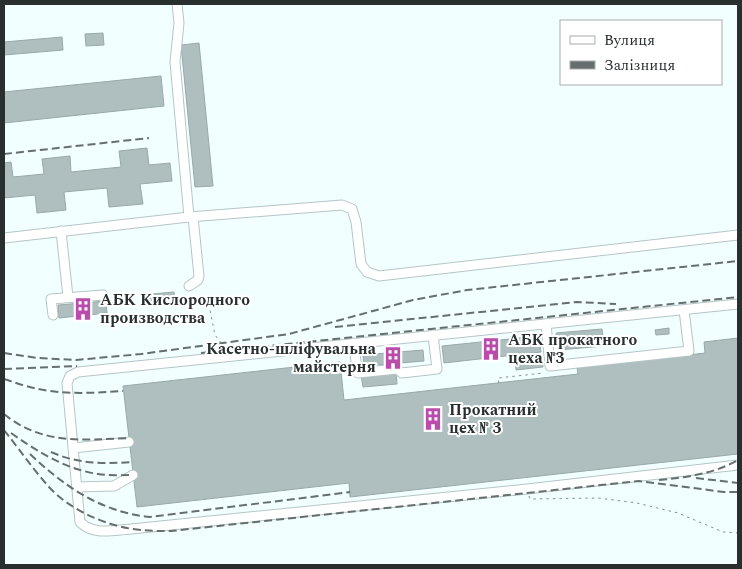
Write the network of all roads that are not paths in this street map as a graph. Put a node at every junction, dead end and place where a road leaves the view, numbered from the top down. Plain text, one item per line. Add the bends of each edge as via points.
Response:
1 (177, 4) edge
2 (191, 217) junction
3 (61, 231) junction
4 (738, 235) edge
5 (4, 238) edge
6 (189, 286) dead end
7 (103, 295) dead end
8 (68, 298) junction
9 (738, 304) edge
10 (684, 310) junction
11 (53, 315) dead end
12 (546, 324) junction
13 (433, 335) junction
14 (353, 343) junction
15 (129, 442) dead end
16 (73, 448) junction
17 (738, 464) edge
18 (133, 476) dead end
19 (76, 487) junction

1 - 2 lane via 179,23 175,62
2 - 3 lane
2 - 4 lane via 342,205 352,209 361,264 367,272 379,276
2 - 6 lane via 199,276
3 - 5 lane
3 - 8 lane
7 - 8 lane
8 - 11 lane via 51,299
9 - 10 lane
10 - 12 lane
10 - 12 lane via 688,351 550,366
12 - 13 lane
13 - 14 lane
13 - 14 lane via 437,370 358,372
14 - 16 lane via 78,372 70,376 67,383
15 - 16 lane
16 - 19 lane
17 - 19 lane via 96,531 87,529 80,522
18 - 19 lane via 114,486

